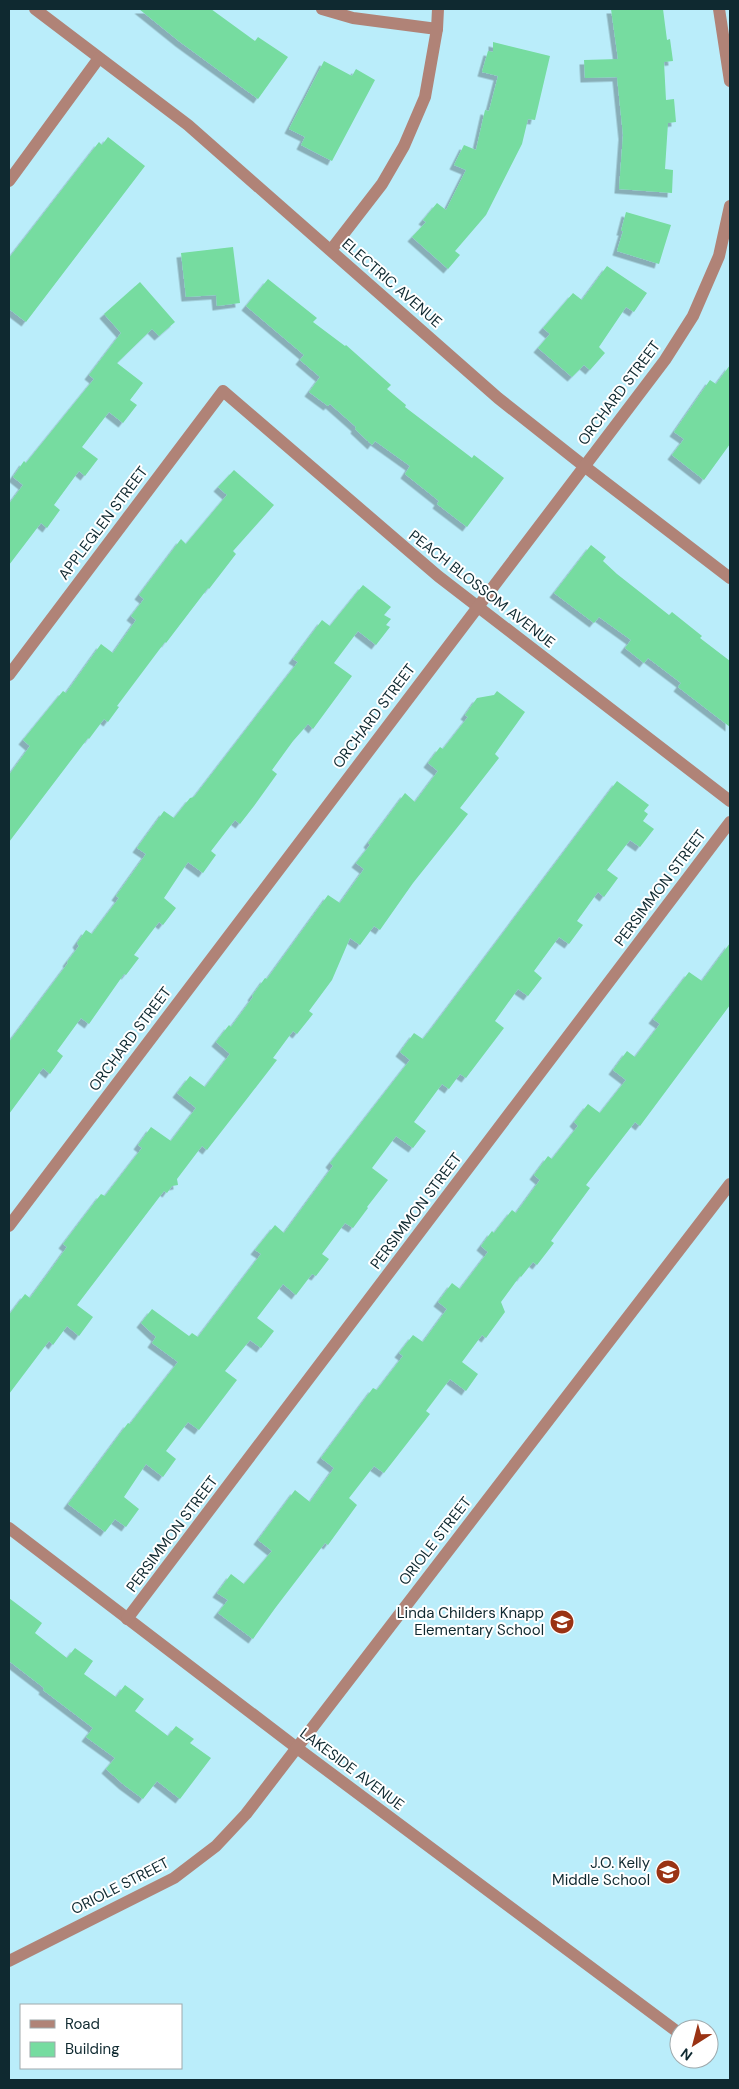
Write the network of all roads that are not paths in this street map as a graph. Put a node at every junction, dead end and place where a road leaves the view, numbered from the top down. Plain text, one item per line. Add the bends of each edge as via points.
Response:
1 (35, 9) edge
2 (322, 9) edge
3 (438, 9) edge
4 (719, 9) edge
5 (437, 29) junction
6 (99, 58) junction
7 (730, 81) edge
8 (9, 181) edge
9 (730, 206) edge
10 (330, 250) junction
11 (223, 391) joint
12 (584, 466) junction
13 (730, 578) edge
14 (477, 607) junction
15 (9, 675) edge
16 (730, 800) edge
17 (730, 822) edge
18 (730, 1184) edge
19 (9, 1226) edge
20 (9, 1528) edge
21 (127, 1619) junction
22 (297, 1748) junction
23 (9, 1961) edge
24 (669, 2026) edge

1 - 6 street, ELECTRIC AVENUE
2 - 5 street via 354,18
3 - 5 street
4 - 7 street
5 - 10 street via 425,97 404,146 382,184
6 - 8 street
6 - 10 street, ELECTRIC AVENUE via 188,125
9 - 12 street, ORCHARD STREET via 719,256 693,316 666,360
10 - 12 street, ELECTRIC AVENUE via 498,398
11 - 14 street, PEACH BLOSSOM AVENUE via 401,546
11 - 15 street, APPLEGLEN STREET
12 - 13 street, ELECTRIC AVENUE
12 - 14 street, ORCHARD STREET
14 - 16 street, PEACH BLOSSOM AVENUE
14 - 19 street, ORCHARD STREET
17 - 21 street, PERSIMMON STREET
18 - 22 street, ORIOLE STREET
20 - 21 street, LAKESIDE AVENUE
21 - 22 street, LAKESIDE AVENUE
22 - 23 street, ORIOLE STREET via 228,1834 174,1878
22 - 24 street, LAKESIDE AVENUE

